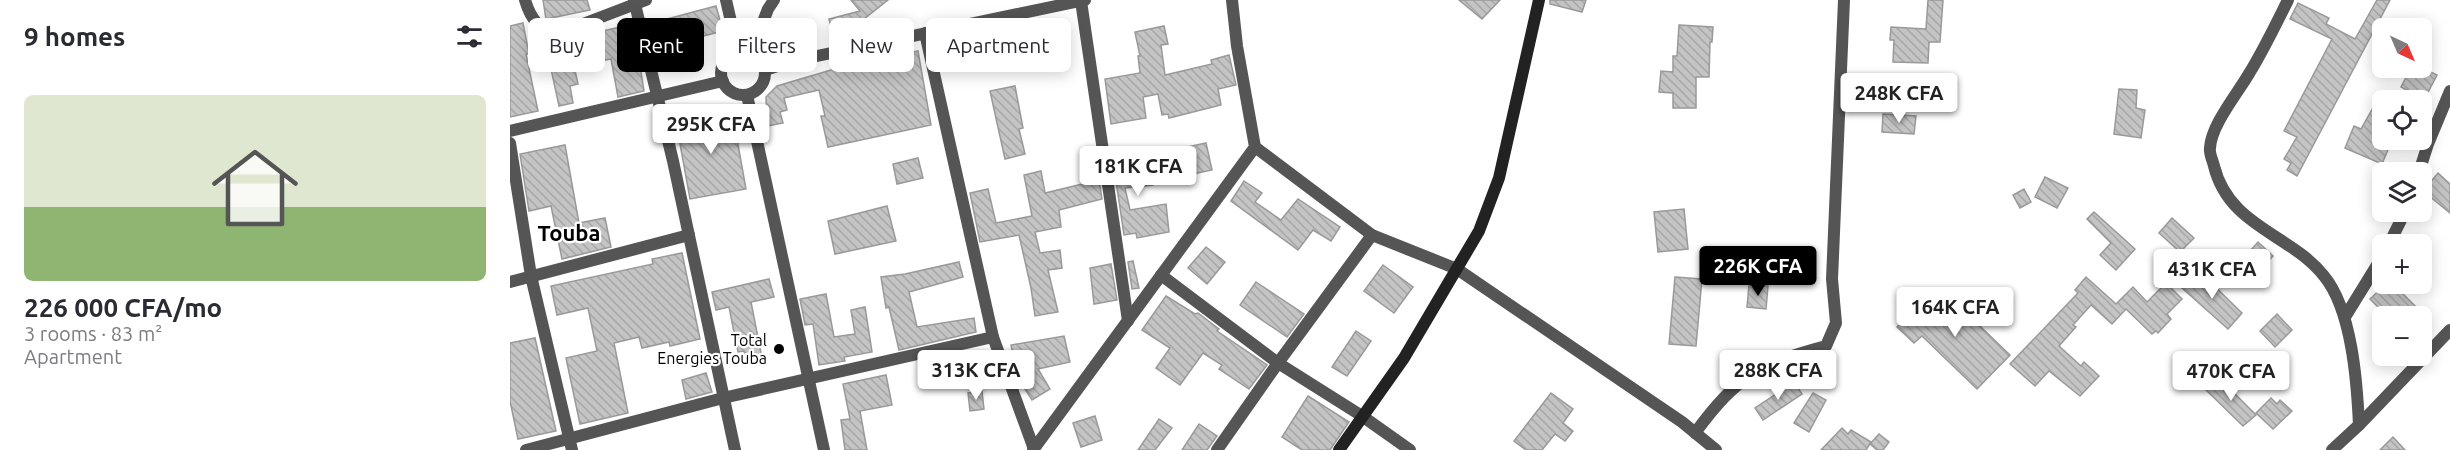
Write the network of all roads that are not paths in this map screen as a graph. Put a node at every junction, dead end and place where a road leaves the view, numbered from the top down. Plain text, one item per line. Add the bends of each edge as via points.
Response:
1 (525, 0) edge
2 (726, 0) edge
3 (774, 0) edge
4 (1083, 0) edge
5 (1232, 0) edge
6 (1539, 0) edge
7 (1844, 0) edge
8 (2288, 0) edge
9 (639, 1) edge
10 (730, 18) edge
11 (766, 18) edge
12 (925, 33) junction
13 (817, 56) edge
14 (722, 72) edge
15 (764, 72) edge
16 (723, 81) junction
17 (2450, 91) edge
18 (658, 95) junction
19 (747, 95) junction
20 (510, 131) edge
21 (510, 143) edge
22 (1255, 147) junction
23 (2422, 162) edge
24 (689, 234) junction
25 (1372, 236) junction
26 (1457, 269) junction
27 (2372, 274) edge
28 (1161, 275) junction
29 (531, 276) junction
30 (510, 282) edge
31 (2345, 318) junction
32 (1128, 321) junction
33 (2450, 330) edge
34 (993, 337) junction
35 (1278, 363) junction
36 (807, 379) junction
37 (723, 398) junction
38 (1362, 416) junction
39 (2359, 425) junction
40 (1695, 433) junction
41 (569, 437) junction
42 (1034, 449) edge
43 (526, 450) edge
44 (572, 450) edge
45 (735, 450) edge
46 (824, 450) edge
47 (1217, 450) edge
48 (1338, 450) edge
49 (1410, 450) edge
50 (1716, 450) edge
51 (2332, 450) edge

1 - 9 street via 533,20 552,32 562,32
2 - 10 street
3 - 11 street
4 - 12 street
4 - 32 street
5 - 22 street
6 - 26 main road via 1499,178 1479,231
7 - 40 street via 1832,279 1836,323 1826,346 1784,357 1744,378 1718,402
8 - 31 street via 2250,72 2221,116 2209,149 2217,177 2236,207 2272,237 2306,257 2326,277
9 - 18 street
12 - 13 street
12 - 34 street
14 - 16 street
15 - 19 street via 761,86
16 - 18 street
16 - 19 street via 732,92
17 - 23 street
18 - 20 street
18 - 24 street
19 - 36 street
21 - 29 street
22 - 25 street
22 - 28 street
24 - 29 street
24 - 37 street
25 - 26 street
25 - 35 street
26 - 38 main road via 1404,358
26 - 40 street
27 - 31 street
28 - 32 street
28 - 35 street
29 - 30 street
29 - 41 street
31 - 39 street via 2357,381
32 - 42 street
33 - 39 street
34 - 36 street
34 - 42 street
35 - 38 street
35 - 47 street
36 - 37 street
36 - 46 street
37 - 41 street
37 - 45 street
38 - 48 main road
38 - 49 street
39 - 51 street
40 - 50 street
41 - 43 street
41 - 44 street

